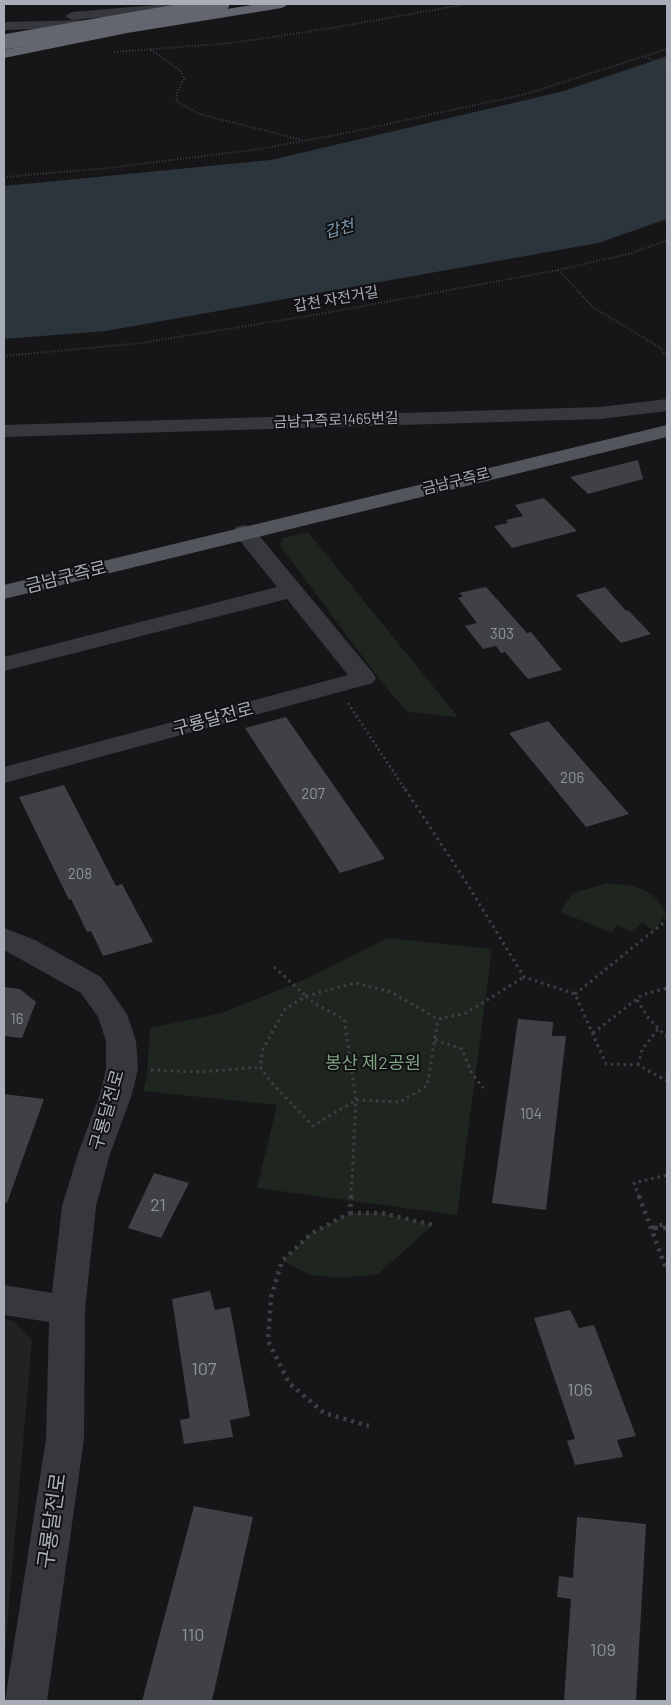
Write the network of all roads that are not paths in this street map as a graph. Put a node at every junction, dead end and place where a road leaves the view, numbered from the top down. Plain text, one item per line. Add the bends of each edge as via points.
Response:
1 (108, 4) edge
2 (208, 4) edge
3 (222, 4) edge
4 (275, 4) edge
5 (282, 4) edge
6 (61, 7) dead end
7 (4, 20) edge
8 (4, 26) edge
9 (4, 42) edge
10 (4, 54) edge
11 (667, 405) edge
12 (4, 431) edge
13 (667, 431) edge
14 (244, 532) junction
15 (293, 590) junction
16 (4, 592) edge
17 (4, 664) edge
18 (4, 775) edge
19 (4, 938) edge
20 (4, 1300) edge
21 (67, 1310) junction
22 (26, 1701) edge

1 - 6 street
2 - 7 street
3 - 9 highway, bridge
4 - 8 street via 131,22
5 - 10 highway via 127,29
11 - 12 street, 금남구즉로1465번길 via 600,413
13 - 14 main road, 금남구즉로
14 - 15 street
14 - 16 main road, 금남구즉로
15 - 17 street
15 - 18 street, 구룡달전로 via 364,678
19 - 21 street, 구룡달전로 via 90,985 112,1014 121,1041 122,1069 116,1094 79,1206
20 - 21 street
21 - 22 street, 구룡달전로 via 64,1440

